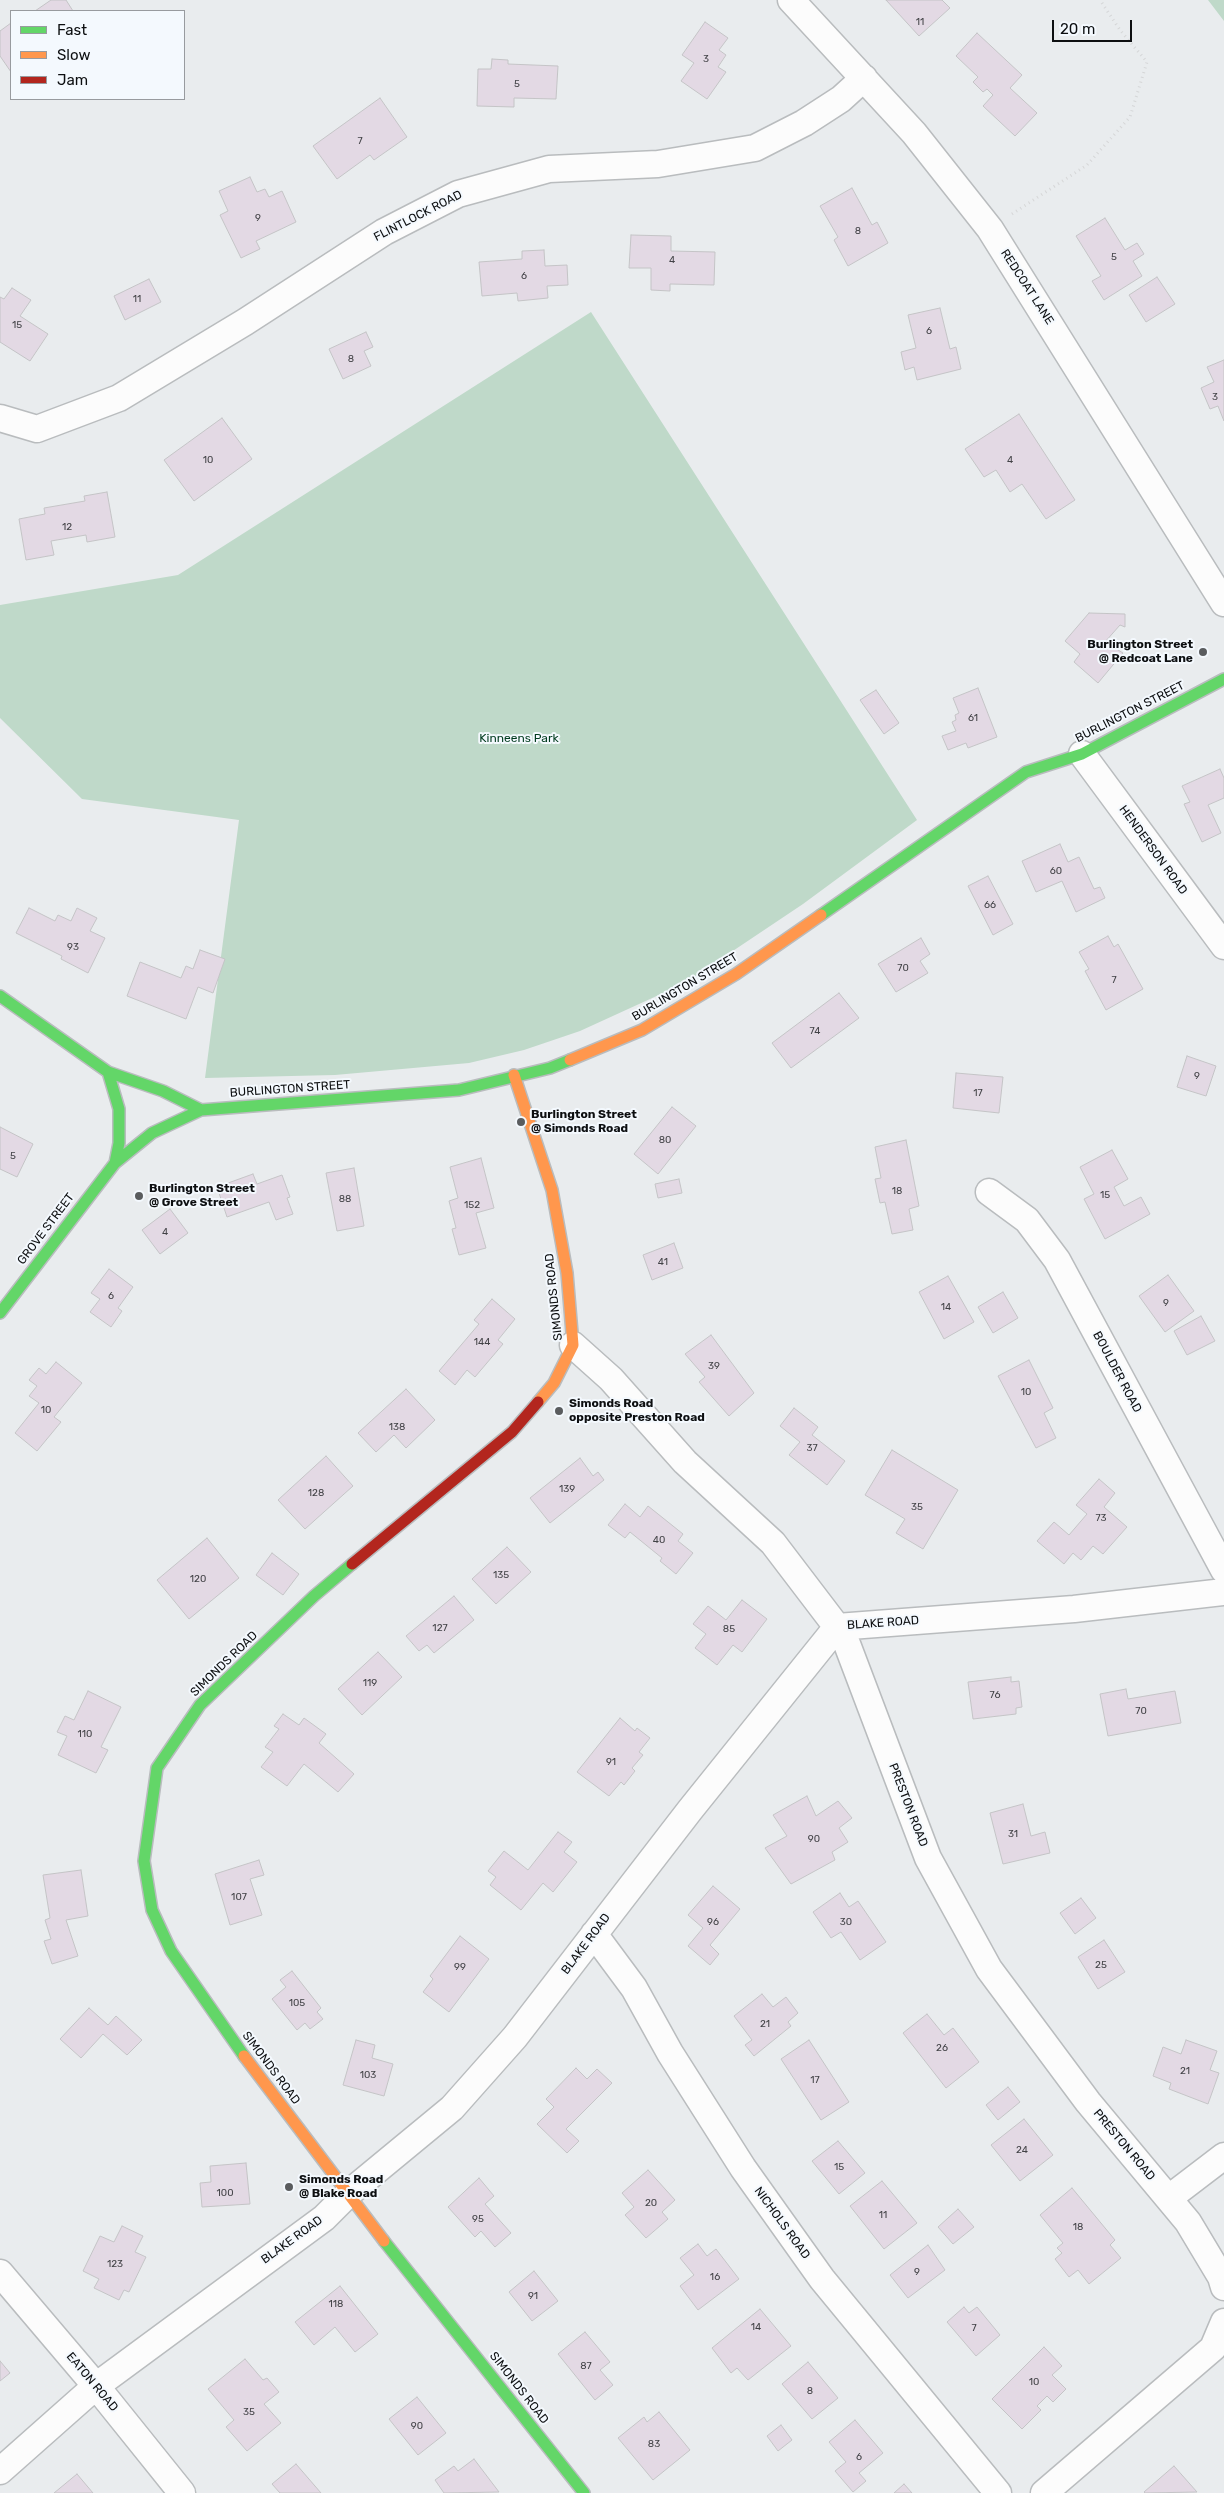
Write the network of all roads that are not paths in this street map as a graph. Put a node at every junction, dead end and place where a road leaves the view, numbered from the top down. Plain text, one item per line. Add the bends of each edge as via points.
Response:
1 (791, 0) edge
2 (864, 78) junction
3 (0, 418) edge
4 (1224, 602) edge
5 (1224, 679) edge
6 (1082, 754) junction
7 (1224, 946) edge
8 (0, 996) edge
9 (108, 1072) junction
10 (514, 1076) junction
11 (201, 1110) junction
12 (115, 1162) junction
13 (989, 1192) dead end
14 (0, 1313) edge
15 (573, 1345) junction
16 (1224, 1570) edge
17 (1224, 1592) edge
18 (837, 1627) junction
19 (594, 1934) junction
20 (1224, 2156) edge
21 (349, 2193) junction
22 (1169, 2198) junction
23 (0, 2273) edge
24 (1224, 2288) edge
25 (1224, 2322) edge
26 (96, 2386) junction
27 (0, 2471) edge
28 (182, 2493) edge
29 (584, 2493) edge
30 (998, 2493) edge
31 (1044, 2493) edge

1 - 2 street, REDCOAT LANE
2 - 3 street, FLINTLOCK ROAD via 826,109 755,148 658,164 549,169 458,194 384,232 119,398 38,429
2 - 4 street, REDCOAT LANE via 914,133 990,229
5 - 6 street, BURLINGTON STREET
6 - 7 street, HENDERSON ROAD
6 - 10 street, BURLINGTON STREET via 1026,772 736,974 642,1030 550,1068
8 - 9 street
9 - 11 street via 163,1091
9 - 12 street, GROVE STREET via 119,1109 120,1143
10 - 11 street, BURLINGTON STREET via 459,1090
10 - 15 street, SIMONDS ROAD via 552,1190 567,1274
11 - 12 street, GROVE STREET via 152,1133
12 - 14 street, GROVE STREET
13 - 16 street, BOULDER ROAD via 1028,1220 1057,1260
15 - 18 street, PRESTON ROAD via 611,1379 686,1462 773,1543
15 - 21 street, SIMONDS ROAD via 554,1383 512,1432 314,1596 200,1705 157,1768 144,1861 152,1910 171,1951 242,2053
17 - 18 street, BLAKE ROAD via 1074,1609
18 - 19 street, BLAKE ROAD
18 - 22 street, PRESTON ROAD via 847,1644 928,1858 989,1969 1088,2102
19 - 21 street, BLAKE ROAD via 515,2038 452,2108
19 - 30 street, NICHOLS ROAD via 634,1988 670,2053 743,2168 822,2280
20 - 22 street
21 - 26 street, BLAKE ROAD via 324,2218
21 - 29 street, SIMONDS ROAD
22 - 24 street, PRESTON ROAD via 1188,2222 1221,2277
23 - 26 street, EATON ROAD
25 - 31 street via 1213,2348
26 - 27 street, BLAKE ROAD
26 - 28 street, EATON ROAD

